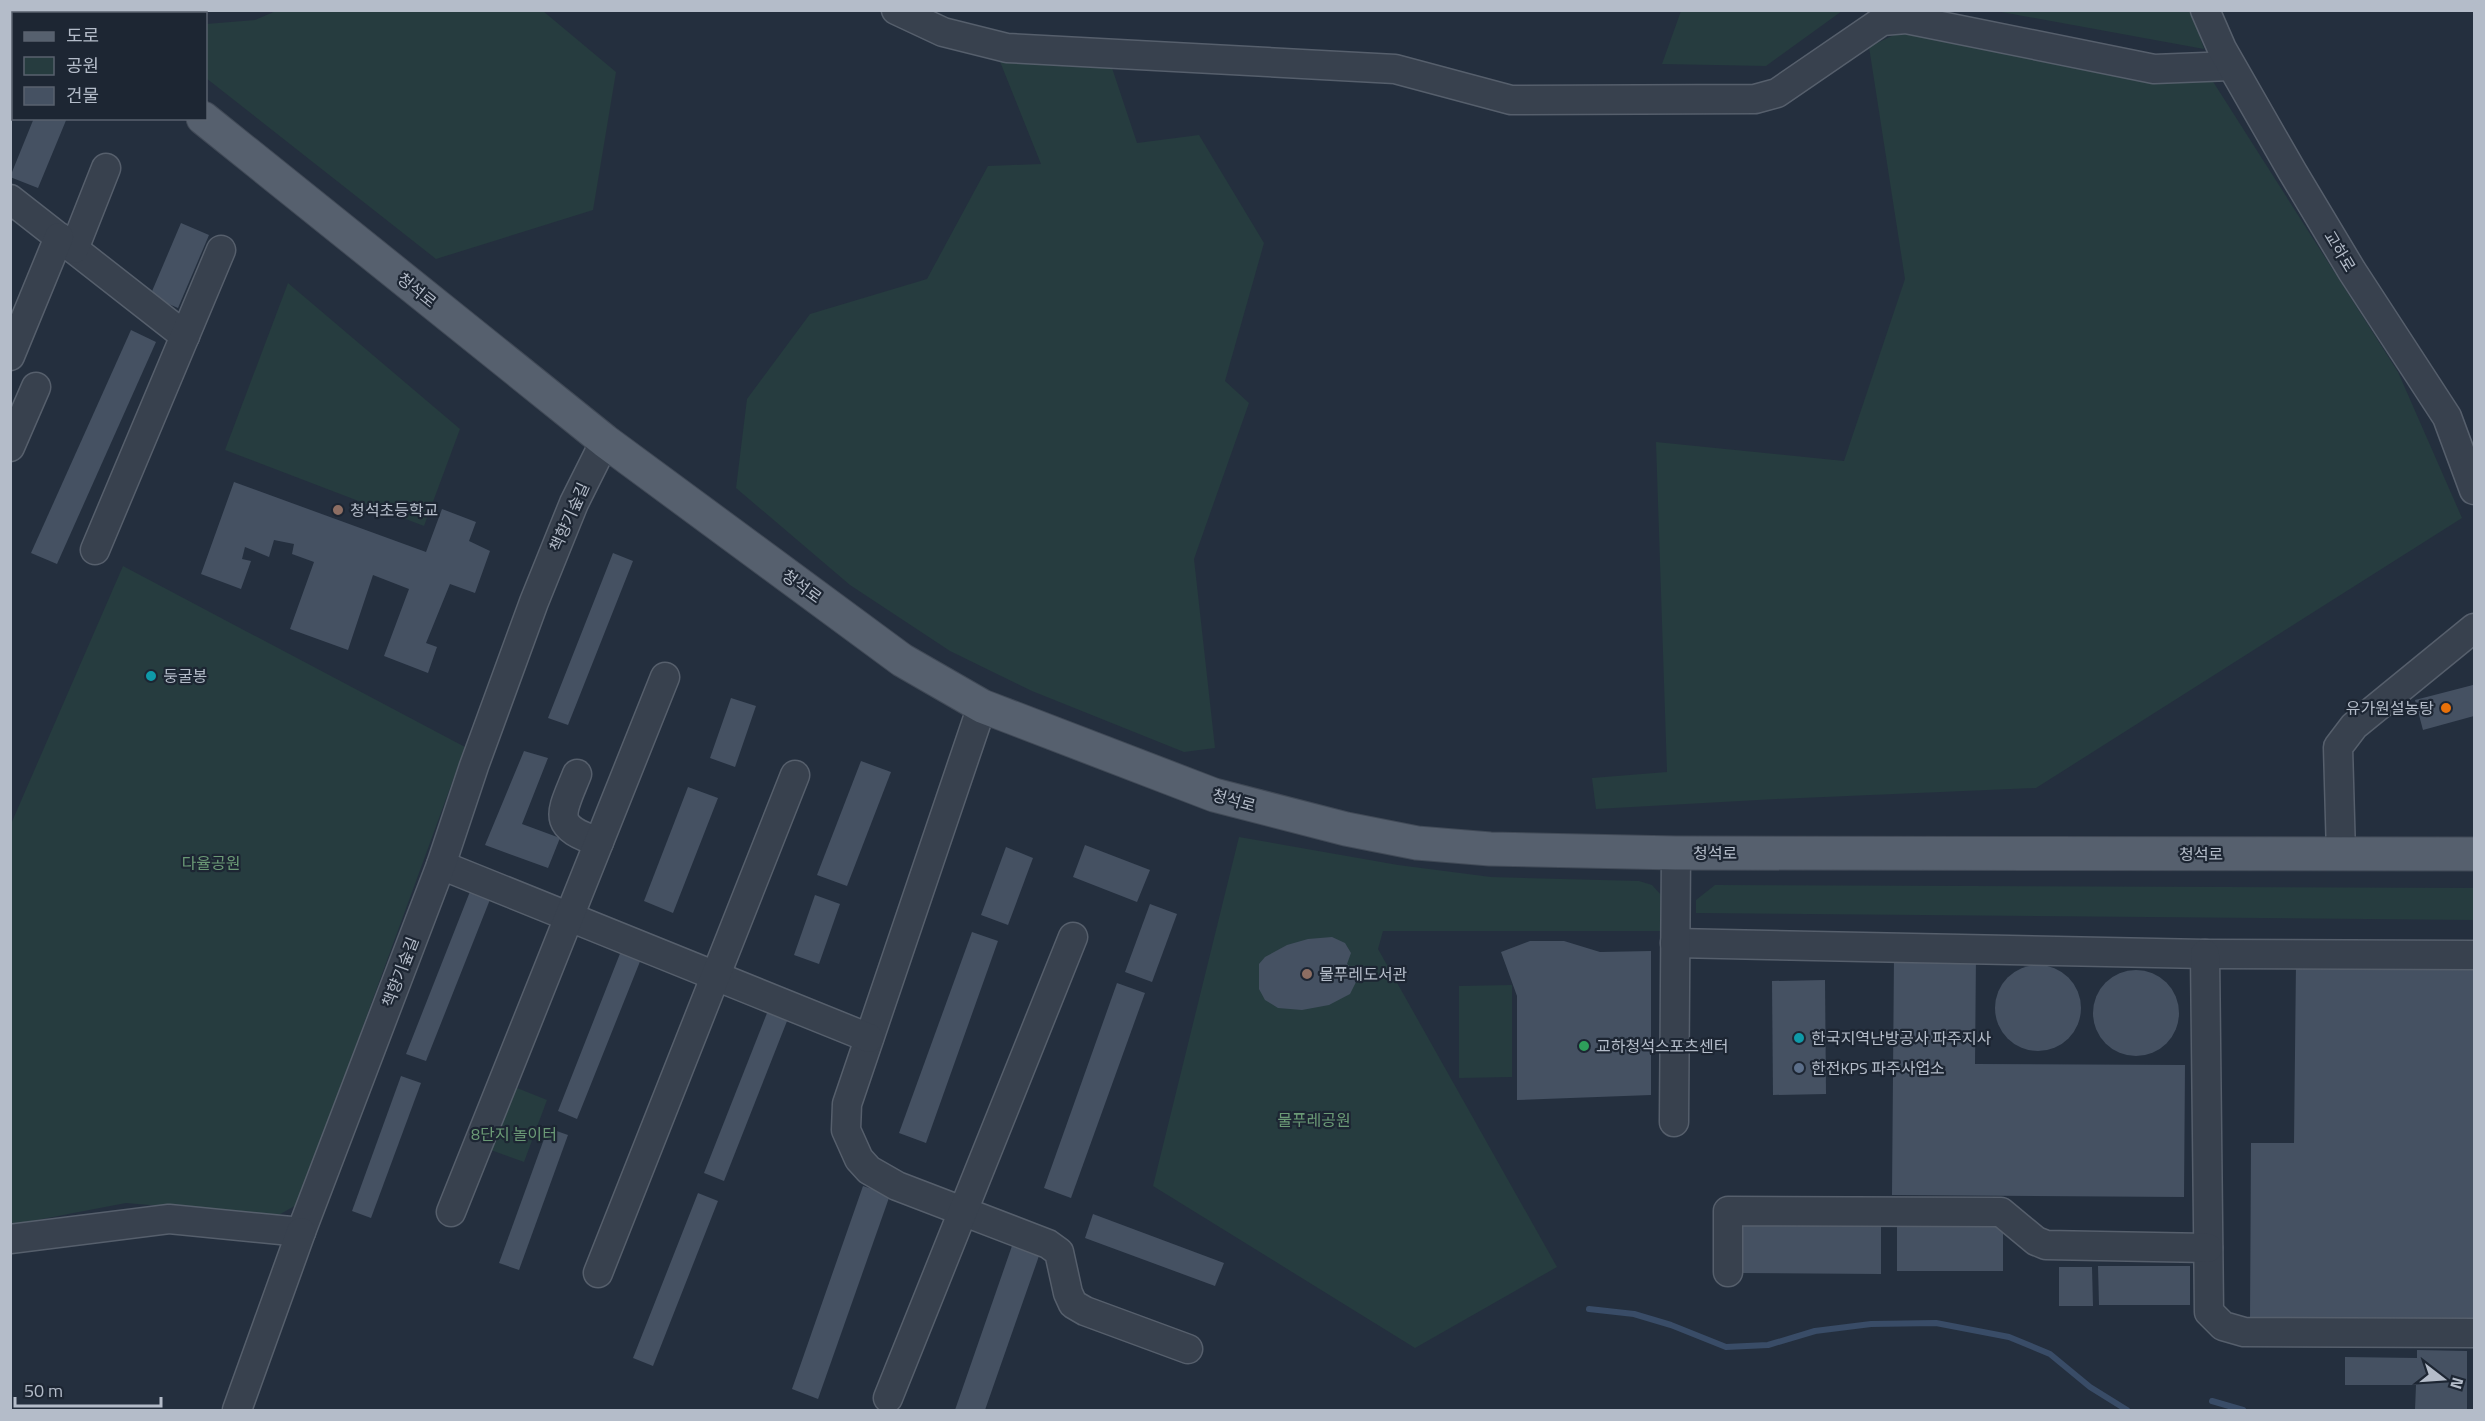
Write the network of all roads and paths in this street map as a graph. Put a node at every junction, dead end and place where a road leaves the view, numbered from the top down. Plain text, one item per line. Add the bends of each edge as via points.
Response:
1 (896, 10) edge
2 (2205, 10) edge
3 (2231, 66) junction
4 (205, 120) edge
5 (106, 168) dead end
6 (10, 199) edge
7 (66, 243) junction
8 (221, 250) dead end
9 (184, 336) junction
10 (10, 356) edge
11 (24, 400) edge
12 (605, 441) junction
13 (10, 447) edge
14 (2475, 490) edge
15 (94, 550) dead end
16 (2475, 627) edge
17 (665, 677) dead end
18 (982, 706) junction
19 (577, 774) dead end
20 (795, 774) dead end
21 (599, 842) junction
22 (1676, 853) junction
23 (2341, 854) junction
24 (2475, 854) edge
25 (441, 865) junction
26 (569, 917) junction
27 (1073, 937) dead end
28 (1675, 943) junction
29 (2205, 954) junction
30 (2475, 955) edge
31 (715, 976) junction
32 (869, 1038) junction
33 (1674, 1122) dead end
34 (963, 1211) junction
35 (452, 1212) dead end
36 (301, 1232) junction
37 (10, 1239) edge
38 (2208, 1248) junction
39 (1728, 1272) dead end
40 (598, 1273) dead end
41 (2475, 1333) edge
42 (1188, 1349) dead end
43 (888, 1398) dead end
44 (237, 1410) edge

1 - 3 street via 943,32 1008,48 1395,69 1511,100 1755,99 1777,93 1882,21 1906,19 2154,69
2 - 3 street, 교하로
3 - 14 street, 교하로 via 2352,271 2447,417
4 - 12 main road, 청석로
5 - 7 street
6 - 7 street
7 - 9 street
7 - 10 street
8 - 9 street
9 - 15 street
11 - 13 street
12 - 18 main road, 청석로 via 902,660
12 - 25 street, 책향기숲길 via 574,503 534,602
16 - 23 street via 2354,726 2338,747
17 - 21 street
18 - 22 main road, 청석로 via 1214,795 1346,829 1417,843 1490,849
18 - 32 street
19 - 21 street via 562,812 565,824 577,835
20 - 31 street
21 - 26 street
22 - 23 main road, 청석로
22 - 28 street
23 - 24 main road, 청석로
25 - 26 street
25 - 36 street, 책향기숲길
26 - 31 street
26 - 35 street
27 - 34 street
28 - 29 street
28 - 33 street
29 - 30 street
29 - 38 street
31 - 32 street
31 - 40 street
32 - 34 street via 847,1104 846,1130 859,1159 869,1170 897,1186
34 - 42 street via 1048,1244 1059,1252 1073,1304
34 - 43 street
36 - 37 street via 169,1219
36 - 44 street, 책향기숲길
38 - 39 street via 2046,1245 2001,1212 1728,1211
38 - 41 street via 2209,1312 2223,1326 2244,1332

